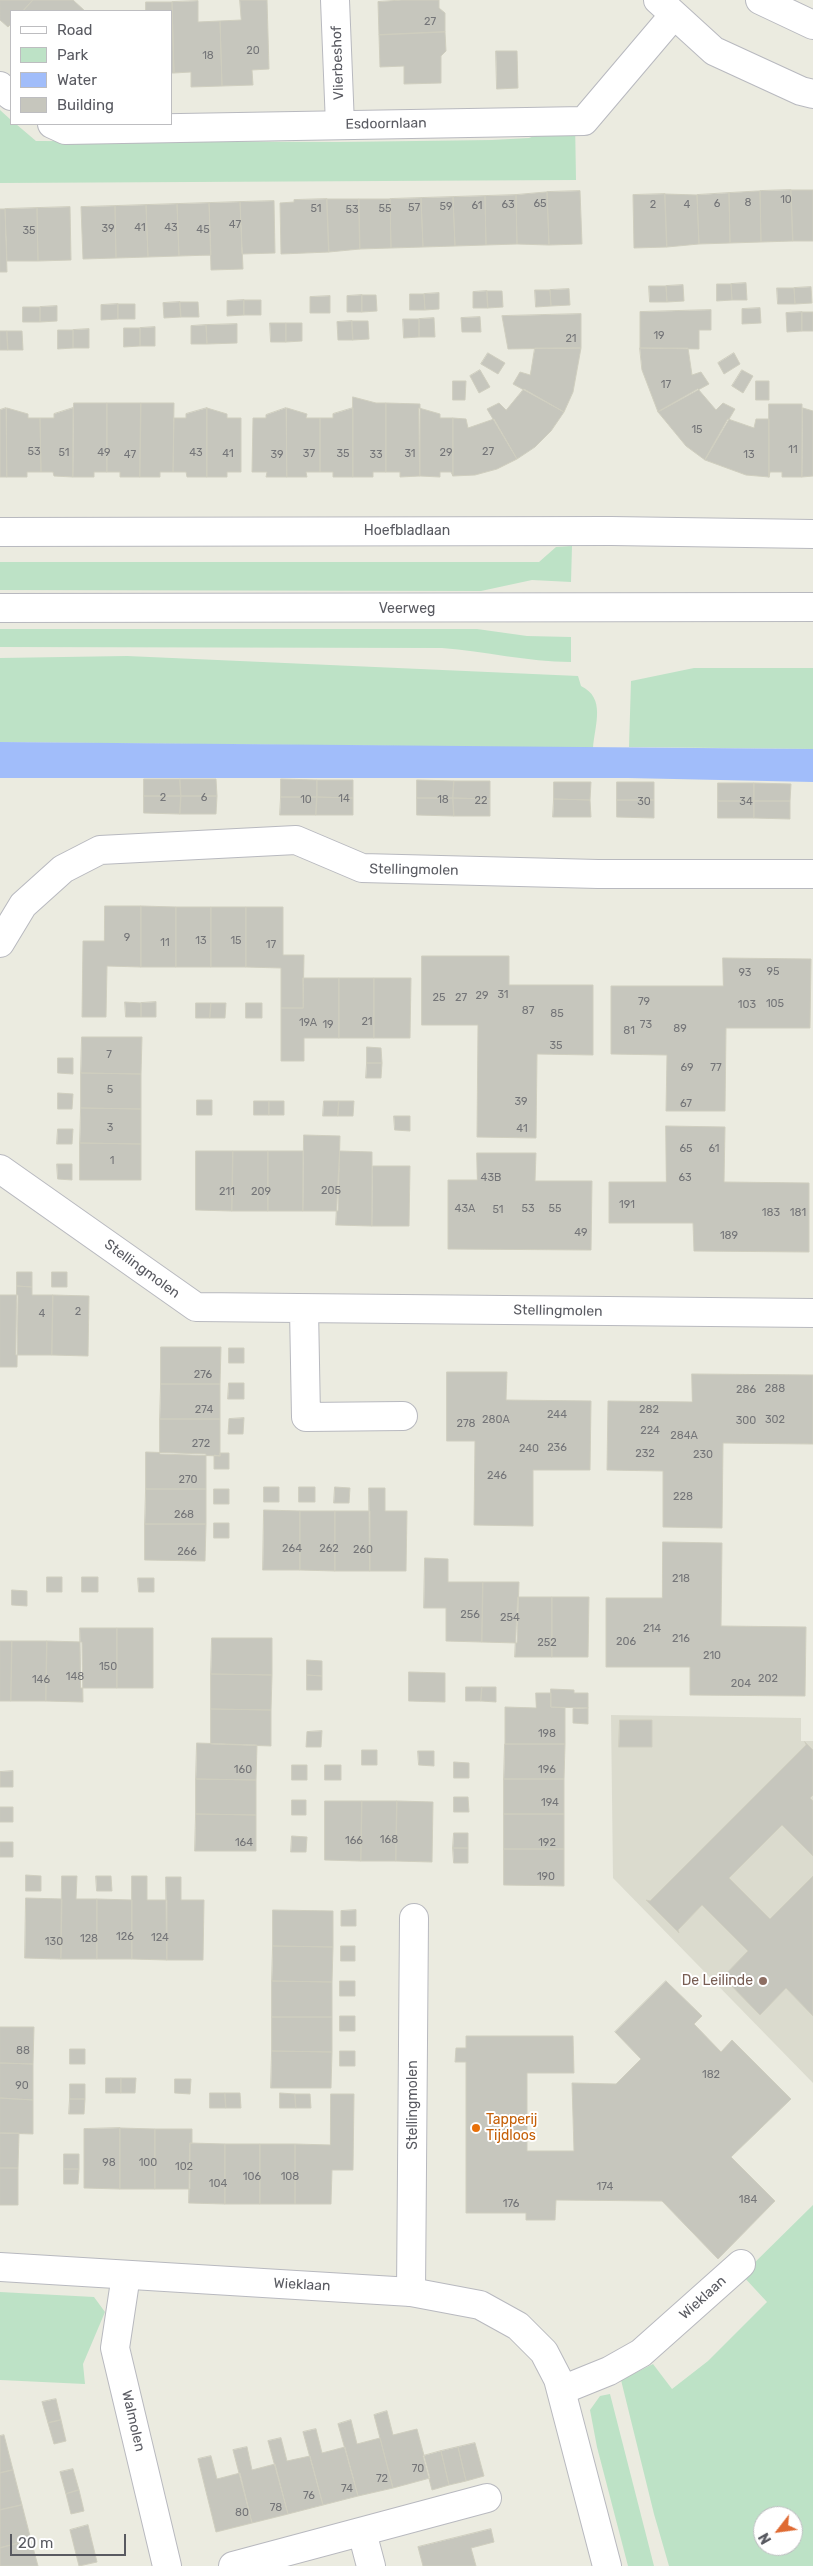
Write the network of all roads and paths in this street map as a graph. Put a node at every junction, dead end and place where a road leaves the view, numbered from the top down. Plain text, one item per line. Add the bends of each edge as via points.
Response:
1 (335, 0) edge
2 (760, 0) edge
3 (666, 8) edge
4 (813, 25) edge
5 (0, 86) edge
6 (813, 94) edge
7 (10, 95) edge
8 (54, 125) edge
9 (340, 125) junction
10 (0, 532) edge
11 (813, 534) edge
12 (813, 607) edge
13 (0, 608) edge
14 (813, 874) edge
15 (0, 943) edge
16 (0, 1169) edge
17 (304, 1309) junction
18 (813, 1313) edge
19 (403, 1416) dead end
20 (414, 1918) dead end
21 (741, 2264) dead end
22 (0, 2267) edge
23 (126, 2275) junction
24 (411, 2292) junction
25 (562, 2390) junction
26 (487, 2498) dead end
27 (362, 2532) junction
28 (167, 2566) edge
29 (233, 2566) edge
30 (371, 2566) edge
31 (607, 2566) edge

1 - 9 street, Vlierbeshof
2 - 4 street
3 - 6 street via 714,51
3 - 9 street, Esdoornlaan via 584,121
5 - 7 street
8 - 9 street, Esdoornlaan via 65,130
10 - 11 street, Hoefbladlaan via 611,531
12 - 13 street, Veerweg
14 - 15 street, Stellingmolen via 598,874 362,868 296,840 100,850 63,869 23,906
16 - 17 street, Stellingmolen via 196,1307
17 - 18 street, Stellingmolen
17 - 19 street via 306,1417
20 - 24 street, Stellingmolen
21 - 25 street, Wieklaan via 641,2353 610,2372
22 - 23 street, Wieklaan
23 - 24 street, Wieklaan
23 - 28 street, Walmolen via 115,2348
24 - 25 street, Wieklaan via 480,2304 518,2326 544,2352
25 - 31 street, Wieklaan
26 - 27 street
27 - 29 street
27 - 30 street

